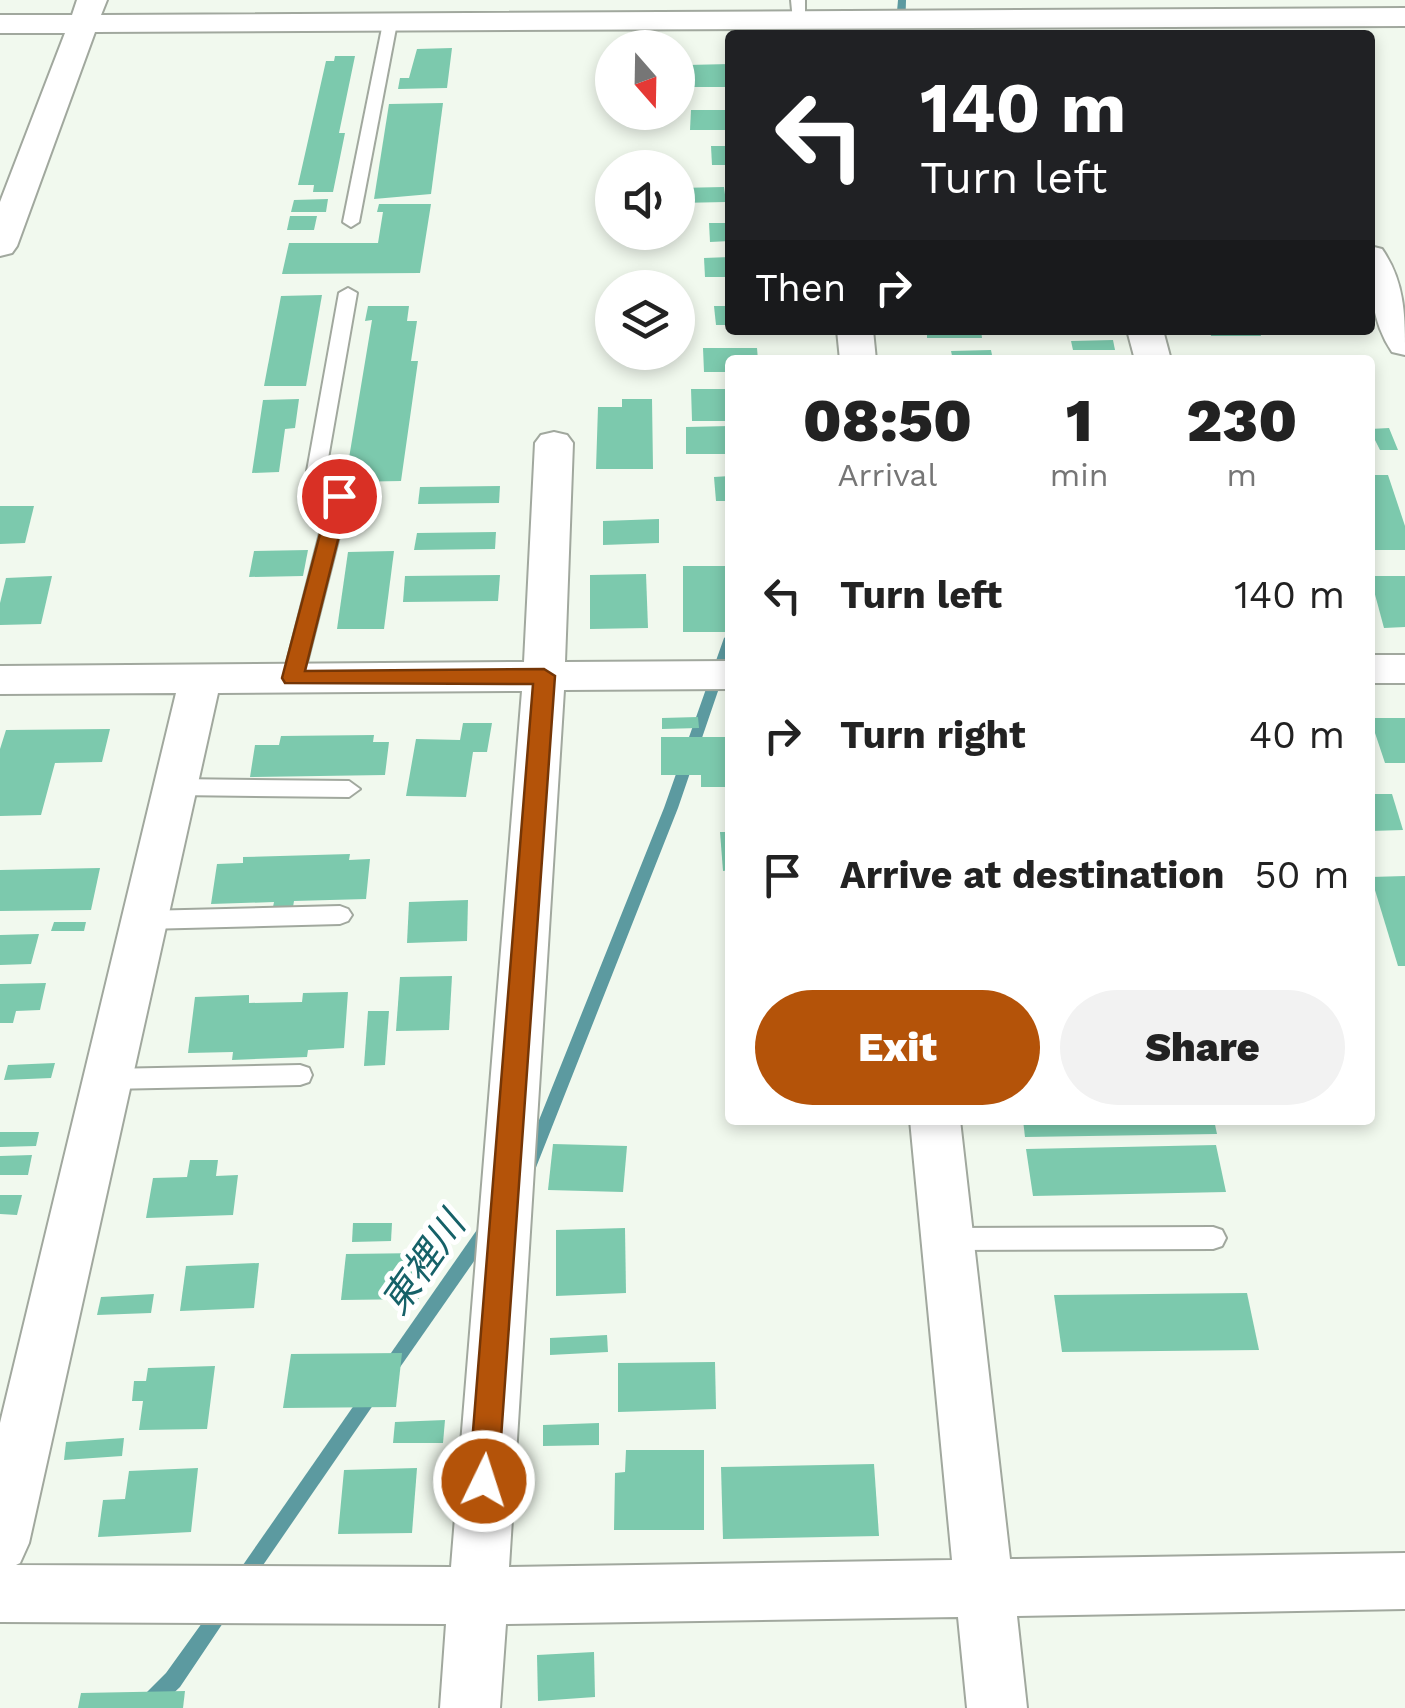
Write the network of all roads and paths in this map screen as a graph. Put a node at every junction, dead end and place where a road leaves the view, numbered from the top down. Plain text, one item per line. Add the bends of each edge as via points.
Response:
1 (392, 11) edge
2 (88, 12) edge
3 (1066, 18) edge
4 (1405, 18) edge
5 (813, 19) edge
6 (0, 24) edge
7 (1279, 27) edge
8 (352, 222) dead end
9 (0, 246) edge
10 (1375, 269) edge
11 (348, 294) dead end
12 (1405, 344) edge
13 (554, 443) dead end
14 (1375, 669) edge
15 (1405, 669) edge
16 (725, 675) edge
17 (544, 676) junction
18 (292, 678) junction
19 (200, 679) junction
20 (0, 680) edge
21 (175, 788) junction
22 (349, 789) dead end
23 (340, 914) dead end
24 (144, 920) junction
25 (300, 1075) dead end
26 (108, 1078) junction
27 (937, 1125) edge
28 (1213, 1238) dead end
29 (948, 1239) junction
30 (0, 1542) edge
31 (1405, 1581) edge
32 (984, 1585) junction
33 (0, 1594) edge
34 (475, 1596) junction
35 (470, 1708) edge
36 (997, 1708) edge

1 - 2 street
1 - 5 street
1 - 8 lane
2 - 6 street
2 - 9 street
3 - 5 street
3 - 7 street
4 - 7 street
10 - 12 street
11 - 18 lane via 316,471 339,496
13 - 17 street
14 - 15 street
16 - 17 street
17 - 18 street
17 - 34 street
18 - 19 street
19 - 20 street
19 - 21 street
21 - 22 lane
21 - 24 street
23 - 24 lane
24 - 26 street
25 - 26 lane
26 - 30 street
27 - 29 street
28 - 29 lane
29 - 32 street
31 - 32 street
32 - 34 street
32 - 36 street
33 - 34 street
34 - 35 street

